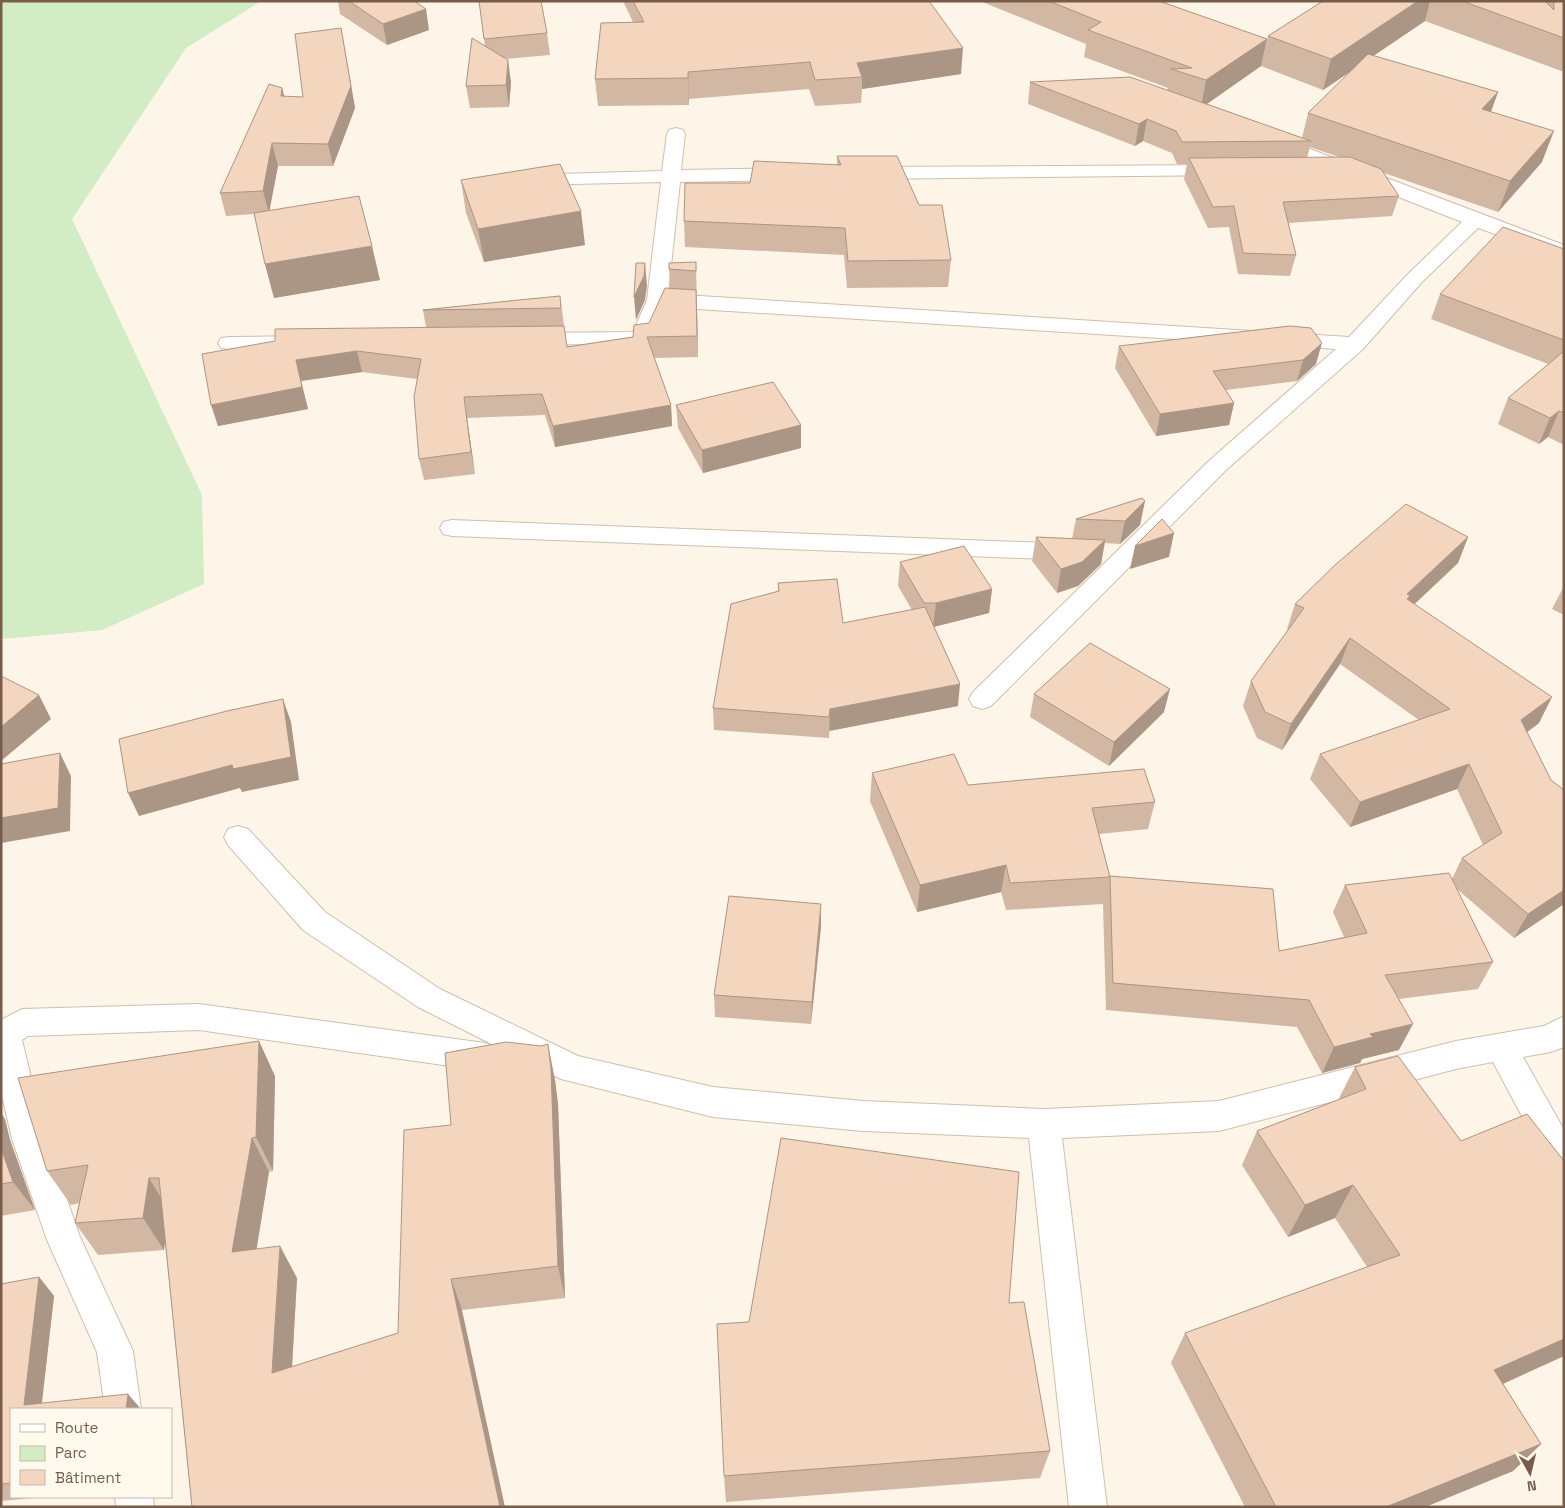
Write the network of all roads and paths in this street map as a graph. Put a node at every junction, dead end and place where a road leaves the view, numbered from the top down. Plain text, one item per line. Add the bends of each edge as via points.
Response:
1 (676, 134) dead end
2 (1254, 134) edge
3 (1298, 170) edge
4 (1348, 170) junction
5 (1238, 171) edge
6 (811, 174) edge
7 (851, 174) edge
8 (672, 175) junction
9 (525, 179) edge
10 (1475, 220) junction
11 (1564, 252) edge
12 (657, 300) junction
13 (514, 339) edge
14 (317, 342) edge
15 (229, 343) dead end
16 (1355, 344) junction
17 (452, 528) dead end
18 (1128, 555) junction
19 (982, 699) dead end
20 (238, 837) dead end
21 (1564, 1029) edge
22 (1502, 1047) junction
23 (572, 1069) junction
24 (1044, 1124) junction
25 (1564, 1162) edge
26 (123, 1408) edge
27 (1088, 1507) edge

1 - 8 street
2 - 4 street
3 - 4 street
4 - 10 street
5 - 7 street
6 - 8 street
8 - 9 street
8 - 12 street
10 - 11 street
10 - 16 street via 1415,278
12 - 13 street via 641,338
12 - 16 street
14 - 15 street
16 - 18 street via 1218,466
17 - 18 street
18 - 19 street
20 - 23 street via 314,921 430,998
21 - 22 street via 1551,1038
22 - 24 street via 1456,1055 1219,1116
22 - 25 street
23 - 24 street via 713,1102 863,1116
23 - 26 street via 199,1017 22,1023 7,1033 6,1044 29,1138 64,1240 114,1351
24 - 27 street

